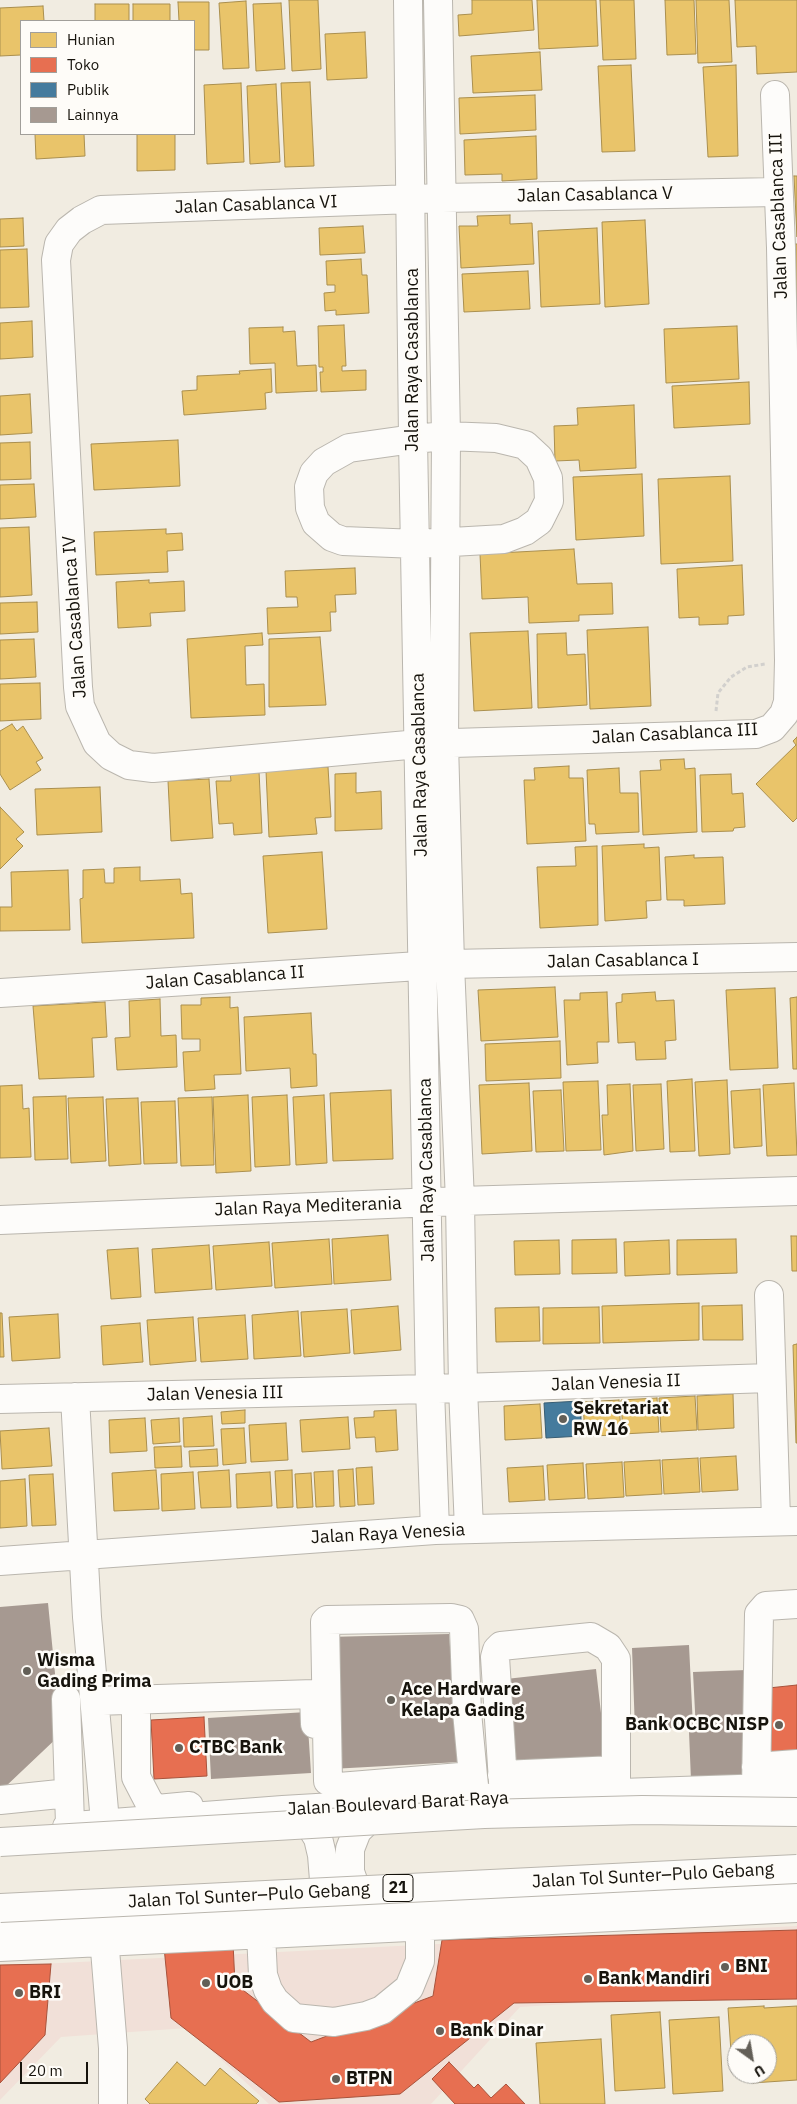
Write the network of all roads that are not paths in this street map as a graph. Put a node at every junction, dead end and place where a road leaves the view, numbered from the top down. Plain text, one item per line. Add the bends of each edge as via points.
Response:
1 (408, 0) edge
2 (438, 0) edge
3 (775, 95) dead end
4 (778, 192) junction
5 (442, 198) junction
6 (412, 200) junction
7 (100, 210) joint
8 (446, 436) junction
9 (413, 439) junction
10 (416, 544) junction
11 (445, 544) junction
12 (432, 744) junction
13 (797, 957) edge
14 (437, 965) junction
15 (0, 993) edge
16 (797, 1191) edge
17 (460, 1201) junction
18 (428, 1202) junction
19 (0, 1220) edge
20 (769, 1295) dead end
21 (770, 1378) junction
22 (463, 1388) junction
23 (430, 1389) junction
24 (75, 1397) junction
25 (0, 1399) edge
26 (786, 1520) edge
27 (469, 1529) junction
28 (435, 1530) junction
29 (84, 1560) junction
30 (0, 1561) edge
31 (797, 1604) edge
32 (66, 1699) dead end
33 (136, 1699) junction
34 (95, 1701) junction
35 (797, 1764) edge
36 (756, 1778) junction
37 (616, 1782) junction
38 (503, 1786) junction
39 (797, 1787) edge
40 (473, 1788) junction
41 (69, 1793) junction
42 (0, 1800) edge
43 (312, 1804) junction
44 (384, 1805) junction
45 (797, 1812) edge
46 (106, 1822) junction
47 (67, 1827) junction
48 (0, 1832) edge
49 (0, 1842) edge
50 (797, 1869) edge
51 (797, 1891) edge
52 (0, 1908) edge
53 (797, 1908) edge
54 (376, 1912) junction
55 (308, 1915) junction
56 (420, 1928) junction
57 (0, 1931) edge
58 (104, 1933) junction
59 (261, 1934) junction
60 (0, 1947) edge
61 (113, 2104) edge

1 - 6 main road, Jalan Raya Casablanca
2 - 5 main road, Jalan Raya Casablanca
3 - 4 main road, Jalan Casablanca III
4 - 5 main road, Jalan Casablanca V
4 - 12 main road, Jalan Casablanca III via 789,660 788,702 784,714 772,728 756,734
5 - 6 main road, Jalan Casablanca V
5 - 8 main road, Jalan Raya Casablanca
6 - 7 main road, Jalan Casablanca VI
6 - 9 main road, Jalan Raya Casablanca
7 - 12 main road, Jalan Casablanca IV via 69,230 59,244 56,260 78,687 80,706 97,743 111,756 129,765 153,768
8 - 9 main road
8 - 11 main road, Jalan Raya Casablanca
8 - 11 main road via 496,438 525,445 539,458 548,478 548,501 539,521 525,531 504,539
9 - 10 main road, Jalan Raya Casablanca
9 - 10 main road via 349,448 335,454 314,473 308,496 316,523 332,537 343,541
10 - 11 main road
10 - 12 main road, Jalan Raya Casablanca
11 - 12 main road, Jalan Raya Casablanca
12 - 14 main road, Jalan Raya Casablanca
13 - 14 main road, Jalan Casablanca I
14 - 15 main road, Jalan Casablanca II
14 - 17 main road, Jalan Raya Casablanca
14 - 18 main road, Jalan Raya Casablanca
16 - 17 main road, Jalan Raya Mediterania
17 - 18 main road, Jalan Raya Mediterania
17 - 22 main road, Jalan Raya Casablanca
18 - 19 main road, Jalan Raya Mediterania
18 - 23 main road, Jalan Raya Casablanca
20 - 21 main road
21 - 22 main road, Jalan Venesia II
21 - 26 main road
22 - 23 main road, Jalan Venesia II
22 - 27 main road, Jalan Raya Casablanca
23 - 24 main road, Jalan Venesia III
23 - 28 main road, Jalan Raya Casablanca
24 - 25 main road, Jalan Venesia III
24 - 29 main road
26 - 27 main road, Jalan Raya Venesia
27 - 28 main road, Jalan Raya Venesia
28 - 29 main road, Jalan Raya Venesia
29 - 30 main road, Jalan Raya Venesia
29 - 34 main road
31 - 36 main road via 766,1606 758,1614
32 - 41 main road
33 - 34 main road
33 - 43 main road via 136,1777 149,1802 157,1809
33 - 43 main road via 314,1694
34 - 46 main road
35 - 36 main road
36 - 37 main road, Jalan Boulevard Barat Raya
36 - 39 main road, Jalan Boulevard Barat Raya
37 - 38 main road, Jalan Boulevard Barat Raya
37 - 38 main road via 616,1659 608,1647 591,1637 501,1646 497,1650
38 - 40 main road, Jalan Boulevard Barat Raya
40 - 40 main road via 338,1787 328,1781 327,1620 460,1620 464,1629
40 - 44 main road, Jalan Boulevard Barat Raya
41 - 42 main road
41 - 47 main road via 70,1824
43 - 44 main road, Jalan Boulevard Barat Raya
43 - 46 main road, Jalan Boulevard Barat Raya
43 - 55 main road via 324,1872 322,1889
44 - 54 main road via 357,1831 350,1849 350,1872 355,1886
45 - 49 main road, bridge via 642,1810 484,1814
46 - 47 main road, Jalan Boulevard Barat Raya
47 - 48 main road, Jalan Boulevard Barat Raya
50 - 52 main road, Jalan Tol Sunter–Pulo Gebang / 21, bridge
51 - 54 main road
53 - 56 main road
54 - 55 main road
55 - 58 main road
56 - 59 main road
56 - 59 main road via 420,1961 409,1988 382,2010 334,2022 294,2018 275,2001 263,1975
57 - 58 main road
58 - 59 main road
58 - 60 main road
58 - 61 main road

